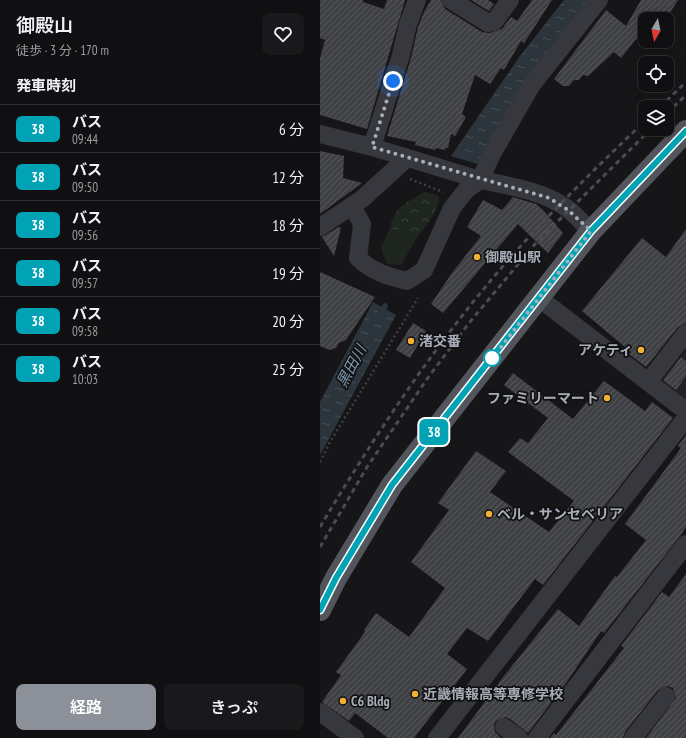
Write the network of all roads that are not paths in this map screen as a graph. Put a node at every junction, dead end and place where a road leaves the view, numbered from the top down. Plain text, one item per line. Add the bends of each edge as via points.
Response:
1 (417, 0) edge
2 (451, 0) edge
3 (510, 0) edge
4 (599, 0) edge
5 (686, 131) edge
6 (320, 134) edge
7 (372, 147) junction
8 (408, 158) junction
9 (480, 180) junction
10 (352, 206) junction
11 (320, 227) edge
12 (591, 231) junction
13 (539, 298) junction
14 (686, 333) edge
15 (648, 382) junction
16 (686, 411) edge
17 (686, 418) edge
18 (686, 544) edge
19 (320, 610) edge
20 (666, 696) dead end
21 (320, 712) edge
22 (504, 727) dead end
23 (355, 738) edge
24 (437, 738) edge
25 (519, 738) edge
26 (537, 738) edge
27 (633, 738) edge

1 - 7 street
2 - 3 street via 488,23 494,22
4 - 9 street via 532,86 492,154
5 - 12 main road
6 - 7 street
7 - 8 street
8 - 9 street
8 - 10 street
9 - 10 street via 467,189 452,208 424,270 407,281 382,274 366,266 358,258 362,224
9 - 12 street via 549,198 568,210
10 - 11 street
12 - 13 main road
13 - 15 street
13 - 19 main road via 392,485 336,578
14 - 15 street
15 - 16 street
17 - 24 street
18 - 26 street
20 - 27 street
21 - 23 street
22 - 25 street

